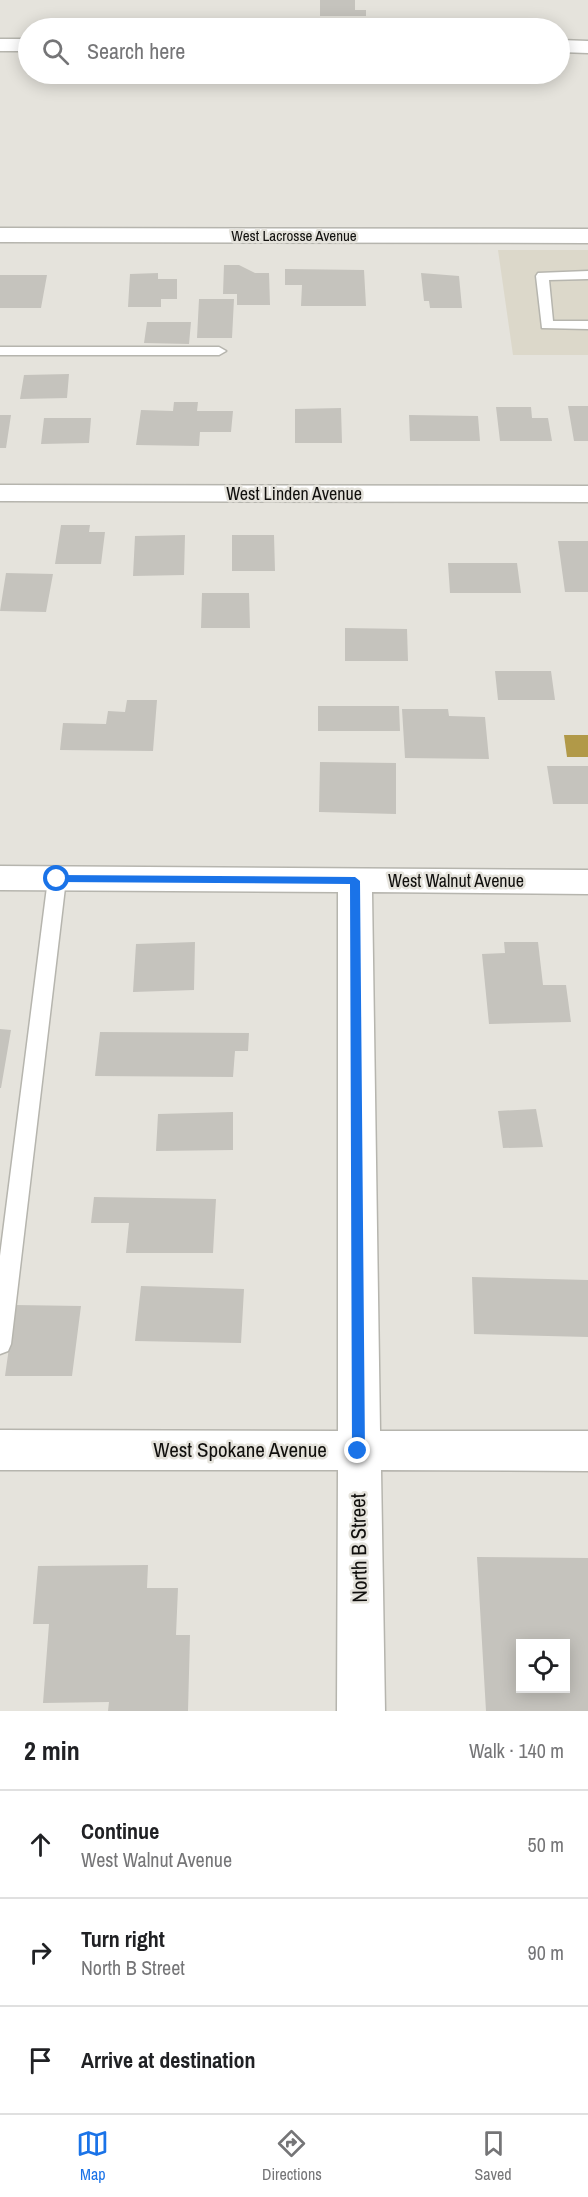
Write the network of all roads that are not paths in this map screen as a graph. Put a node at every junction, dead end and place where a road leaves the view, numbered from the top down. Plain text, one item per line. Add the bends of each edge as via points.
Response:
1 (0, 45) edge
2 (18, 45) edge
3 (570, 46) edge
4 (588, 46) edge
5 (0, 235) edge
6 (588, 236) edge
7 (588, 275) edge
8 (588, 325) edge
9 (0, 351) edge
10 (219, 351) dead end
11 (0, 493) edge
12 (588, 494) edge
13 (0, 878) edge
14 (57, 879) junction
15 (355, 881) junction
16 (588, 882) edge
17 (0, 1344) edge
18 (0, 1450) edge
19 (358, 1451) junction
20 (588, 1451) edge
21 (361, 1711) edge

1 - 2 street
3 - 4 street
5 - 6 street, West Lacrosse Avenue
7 - 8 lane via 542,276 547,326
9 - 10 lane
11 - 12 street, West Linden Avenue
13 - 14 street, West Walnut Avenue
14 - 15 street, West Walnut Avenue
14 - 17 lane
15 - 16 street, West Walnut Avenue
15 - 19 street, North B Street
18 - 19 street, West Spokane Avenue
19 - 20 street, West Spokane Avenue
19 - 21 street, North B Street

